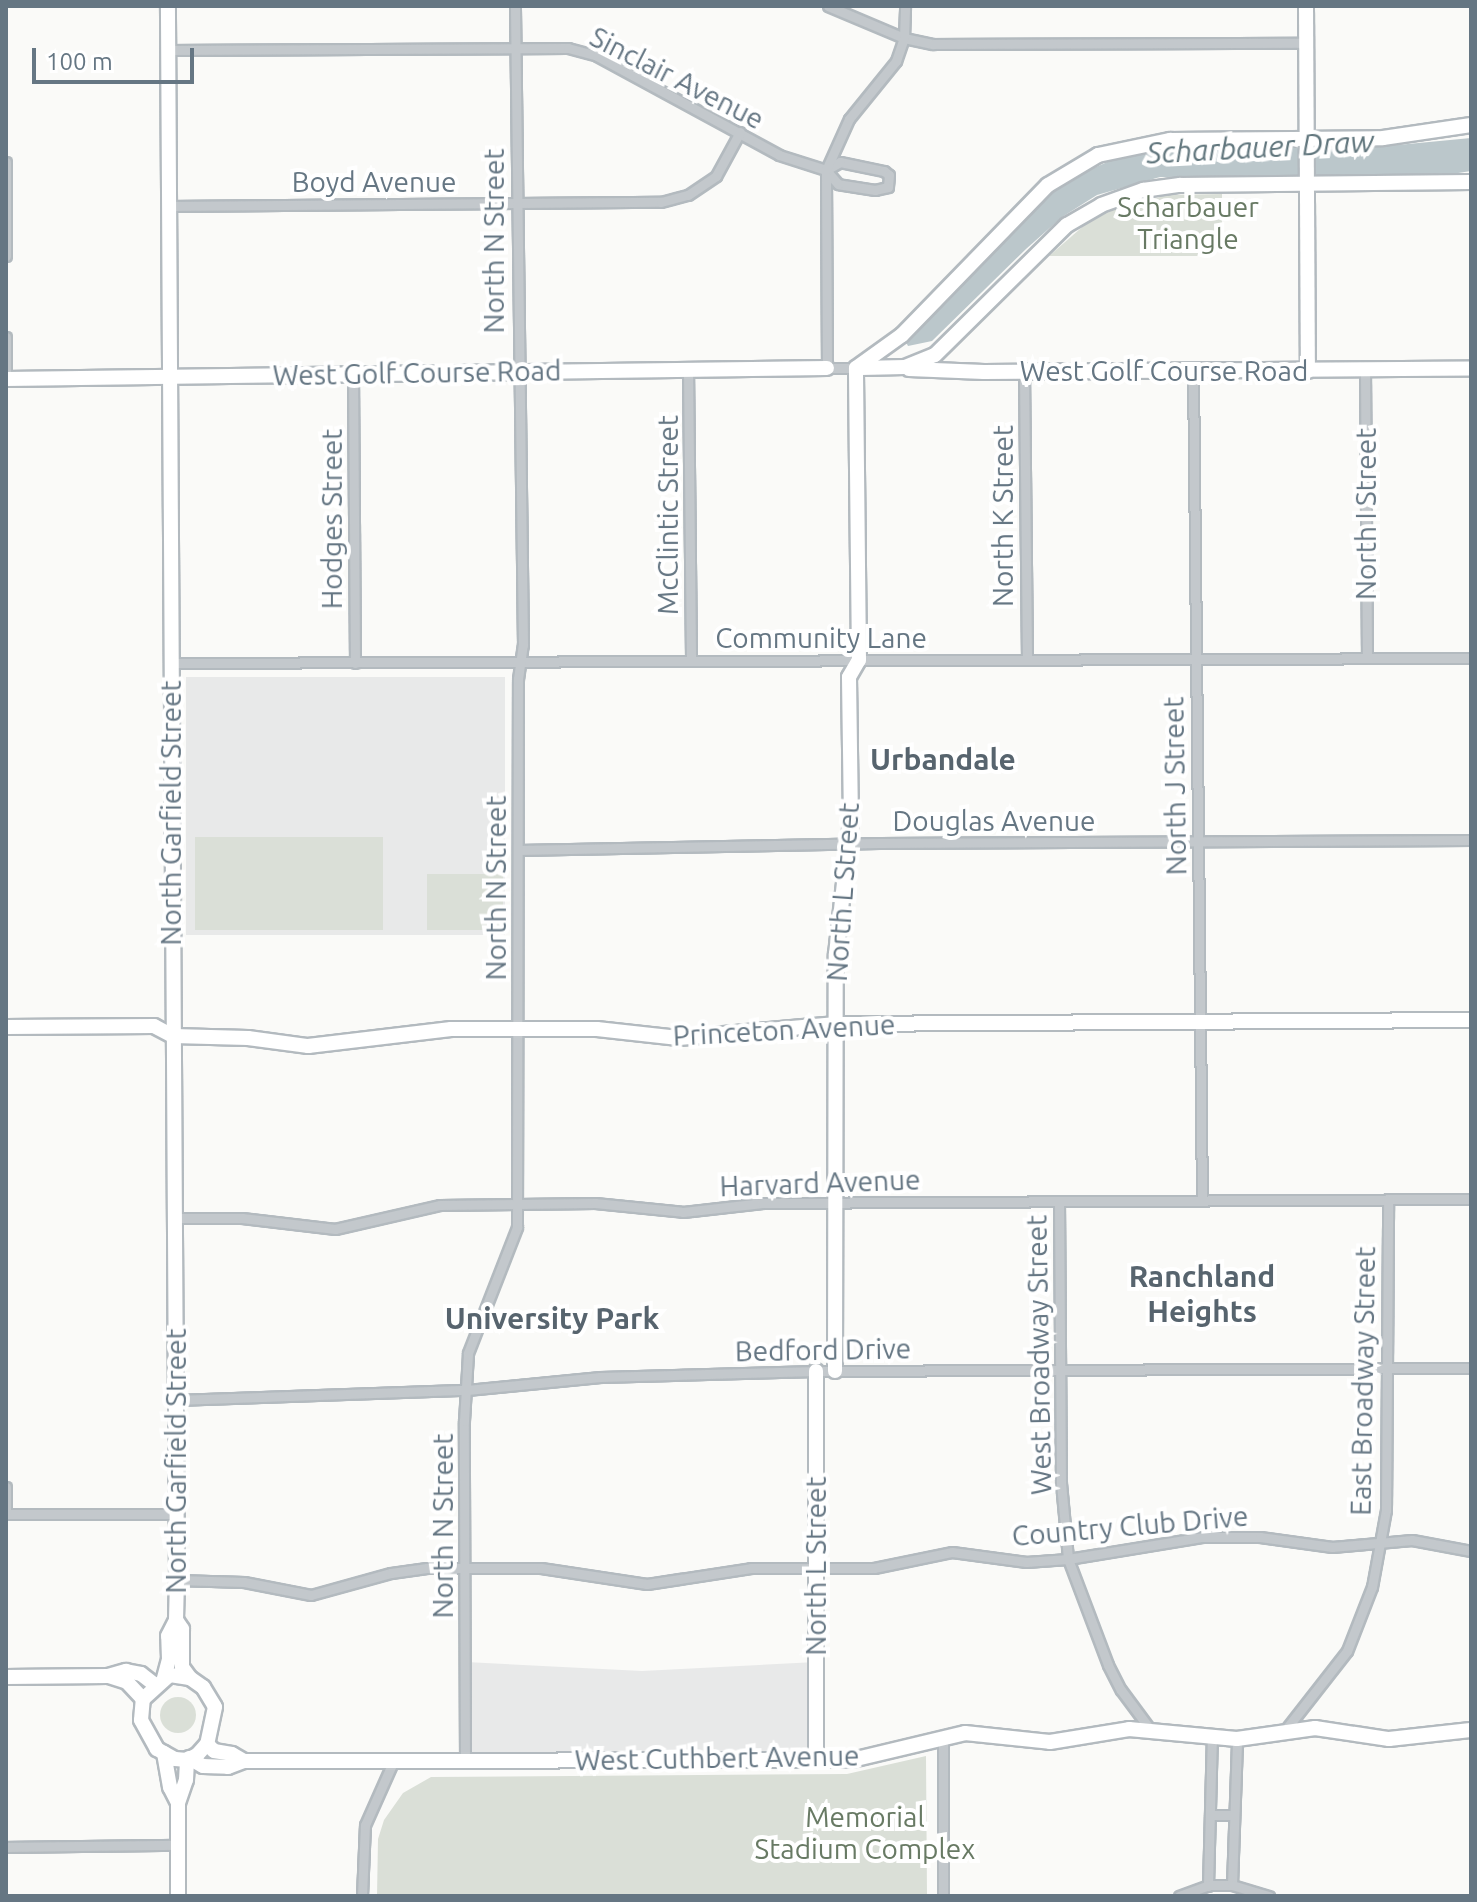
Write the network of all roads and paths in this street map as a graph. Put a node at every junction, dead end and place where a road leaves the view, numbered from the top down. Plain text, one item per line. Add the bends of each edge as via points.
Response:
1 (168, 6) edge
2 (515, 6) edge
3 (828, 6) edge
4 (905, 6) edge
5 (1306, 6) edge
6 (904, 38) junction
7 (1307, 43) junction
8 (515, 48) junction
9 (168, 50) junction
10 (1471, 125) edge
11 (740, 132) junction
12 (1306, 142) junction
13 (6, 162) edge
14 (826, 170) junction
15 (1307, 181) junction
16 (1471, 182) edge
17 (6, 198) edge
18 (516, 203) junction
19 (168, 206) junction
20 (6, 256) edge
21 (6, 337) edge
22 (827, 368) junction
23 (856, 368) junction
24 (688, 369) junction
25 (1471, 369) edge
26 (517, 370) junction
27 (1193, 370) junction
28 (1365, 370) junction
29 (1308, 371) junction
30 (1024, 372) junction
31 (353, 375) junction
32 (169, 378) junction
33 (6, 379) edge
34 (1367, 658) junction
35 (1471, 658) edge
36 (1194, 659) junction
37 (859, 660) junction
38 (1027, 660) junction
39 (691, 661) junction
40 (521, 662) junction
41 (170, 663) junction
42 (355, 663) junction
43 (1471, 840) edge
44 (1198, 842) junction
45 (849, 844) junction
46 (518, 850) junction
47 (1471, 1020) edge
48 (1200, 1021) junction
49 (836, 1024) junction
50 (6, 1027) edge
51 (520, 1029) junction
52 (173, 1036) junction
53 (1388, 1199) junction
54 (1471, 1199) edge
55 (1202, 1200) junction
56 (1059, 1201) junction
57 (836, 1202) junction
58 (518, 1203) junction
59 (175, 1218) junction
60 (1386, 1368) junction
61 (1471, 1368) edge
62 (1060, 1370) junction
63 (816, 1371) junction
64 (835, 1371) junction
65 (467, 1390) junction
66 (176, 1400) junction
67 (6, 1487) edge
68 (6, 1514) edge
69 (176, 1514) junction
70 (1380, 1543) junction
71 (1471, 1551) edge
72 (1068, 1559) junction
73 (465, 1568) junction
74 (816, 1569) junction
75 (177, 1580) junction
76 (176, 1620) junction
77 (108, 1676) junction
78 (6, 1677) edge
79 (190, 1678) junction
80 (160, 1681) junction
81 (143, 1699) junction
82 (1150, 1729) junction
83 (1286, 1729) junction
84 (1471, 1730) edge
85 (1212, 1736) junction
86 (943, 1737) junction
87 (1237, 1739) junction
88 (207, 1744) junction
89 (164, 1753) junction
90 (188, 1759) junction
91 (394, 1760) junction
92 (816, 1760) junction
93 (244, 1761) junction
94 (465, 1761) junction
95 (178, 1803) junction
96 (1210, 1815) junction
97 (1234, 1815) junction
98 (177, 1845) junction
99 (6, 1847) edge
100 (1232, 1885) junction
101 (1208, 1886) junction
102 (178, 1896) edge
103 (362, 1896) edge
104 (943, 1896) edge
105 (1179, 1896) edge
106 (1269, 1896) edge

1 - 9 street, North Garfield Street
2 - 8 street, North N Street
3 - 6 street
4 - 6 street
5 - 7 street
6 - 7 street via 933,44
6 - 14 street via 896,61 838,137
7 - 12 street
8 - 9 street, Sinclair Avenue
8 - 11 street, Sinclair Avenue via 568,48 597,56
8 - 18 street, North N Street
9 - 19 street, North Garfield Street
10 - 12 street
11 - 14 street, Sinclair Avenue via 779,155
11 - 18 street, Boyd Avenue via 716,176 688,195 661,202
12 - 15 street
12 - 23 street via 1170,140 1098,155 1048,185 902,335
13 - 17 street
14 - 14 street via 840,162 878,169 890,181 882,190 838,184
14 - 22 street
15 - 16 street
15 - 23 street via 1180,185 1122,197 1067,225 935,355 905,367
15 - 29 street
17 - 20 street
18 - 19 street, Boyd Avenue
18 - 26 street, North N Street
19 - 32 street, North Garfield Street
21 - 33 street
22 - 23 street
22 - 24 street, West Golf Course Road
23 - 30 street, West Golf Course Road
23 - 37 street, North L Street
24 - 26 street, West Golf Course Road
24 - 39 street, McClintic Street
25 - 28 street, West Golf Course Road
26 - 31 street, West Golf Course Road
26 - 40 street, North N Street
27 - 29 street, West Golf Course Road
27 - 30 street, West Golf Course Road
27 - 36 street, North J Street
28 - 29 street, West Golf Course Road
28 - 34 street, North I Street
30 - 38 street, North K Street
31 - 32 street, West Golf Course Road
31 - 42 street, Hodges Street
32 - 33 street, West Golf Course Road
32 - 41 street, North Garfield Street
34 - 35 street, Community Lane
34 - 36 street, Community Lane
36 - 38 street, Community Lane
36 - 44 street, North J Street
37 - 38 street, Community Lane
37 - 39 street, Community Lane
37 - 45 street, North L Street via 849,677
39 - 40 street, Community Lane
40 - 42 street, Community Lane
40 - 46 street, North N Street
41 - 42 street, Community Lane
41 - 52 street, North Garfield Street
43 - 44 street, Douglas Avenue
44 - 45 street, Douglas Avenue
44 - 48 street, North J Street
45 - 46 street, Douglas Avenue
45 - 49 street, North L Street via 836,954
46 - 51 street, North N Street
47 - 48 street, Princeton Avenue
48 - 49 street, Princeton Avenue
48 - 55 street, North J Street
49 - 51 street, Princeton Avenue via 679,1038 597,1029
49 - 57 street, North L Street
50 - 52 street, Princeton Avenue via 154,1026
51 - 52 street, Princeton Avenue via 410,1032 331,1046
51 - 58 street, North N Street
52 - 59 street, North Garfield Street
53 - 54 street, Harvard Avenue
53 - 55 street, Harvard Avenue
53 - 60 street, East Broadway Street
55 - 56 street, Harvard Avenue
56 - 57 street, Harvard Avenue
56 - 62 street, West Broadway Street
57 - 58 street, Harvard Avenue via 683,1212 595,1203
57 - 64 street, North L Street
58 - 59 street, Harvard Avenue via 440,1205 335,1229 242,1218
58 - 65 street, North N Street via 512,1247 468,1353
59 - 66 street, North Garfield Street
60 - 61 street, Bedford Drive
60 - 62 street, Bedford Drive
60 - 70 street, East Broadway Street via 1386,1510
62 - 64 street, Bedford Drive
62 - 72 street, West Broadway Street
63 - 64 street, Bedford Drive
63 - 65 street, Bedford Drive via 600,1377
63 - 74 street, North L Street
65 - 66 street, Bedford Drive
65 - 73 street, North N Street
66 - 69 street, North Garfield Street
67 - 68 street
68 - 69 street
69 - 75 street, North Garfield Street
70 - 71 street, Country Club Drive via 1412,1540
70 - 72 street, Country Club Drive via 1332,1547 1260,1537 1203,1537
70 - 83 street, East Broadway Street via 1372,1587 1347,1651
72 - 74 street, Country Club Drive via 1026,1562 952,1552 874,1568
72 - 82 street, West Broadway Street via 1108,1665
73 - 74 street, Country Club Drive via 541,1568 647,1584 751,1568
73 - 75 street, Country Club Drive via 391,1573 311,1595 244,1582
73 - 94 street, North N Street
74 - 92 street, North L Street
75 - 76 street, North Garfield Street
76 - 79 street via 182,1629 182,1667
76 - 80 street
77 - 78 street
77 - 80 street via 126,1671
77 - 81 street via 127,1682
79 - 80 street
79 - 88 street via 210,1695 215,1707
80 - 81 street
81 - 89 street via 141,1720 150,1741
82 - 85 street, West Cuthbert Avenue
82 - 86 street, West Cuthbert Avenue via 1050,1742 965,1733
83 - 84 street, West Cuthbert Avenue via 1389,1739
83 - 87 street, West Cuthbert Avenue
85 - 87 street, West Cuthbert Avenue
85 - 96 street
86 - 92 street, West Cuthbert Avenue via 852,1760
86 - 104 street
87 - 97 street
88 - 90 street
88 - 93 street, West Cuthbert Avenue
89 - 90 street
89 - 95 street
90 - 93 street, West Cuthbert Avenue via 228,1767
90 - 95 street
91 - 93 street, West Cuthbert Avenue
91 - 94 street, West Cuthbert Avenue
91 - 103 street via 365,1825
92 - 94 street, West Cuthbert Avenue
95 - 98 street
96 - 97 street
96 - 101 street
97 - 100 street
98 - 99 street
98 - 102 street
100 - 101 street
100 - 106 street
101 - 105 street

